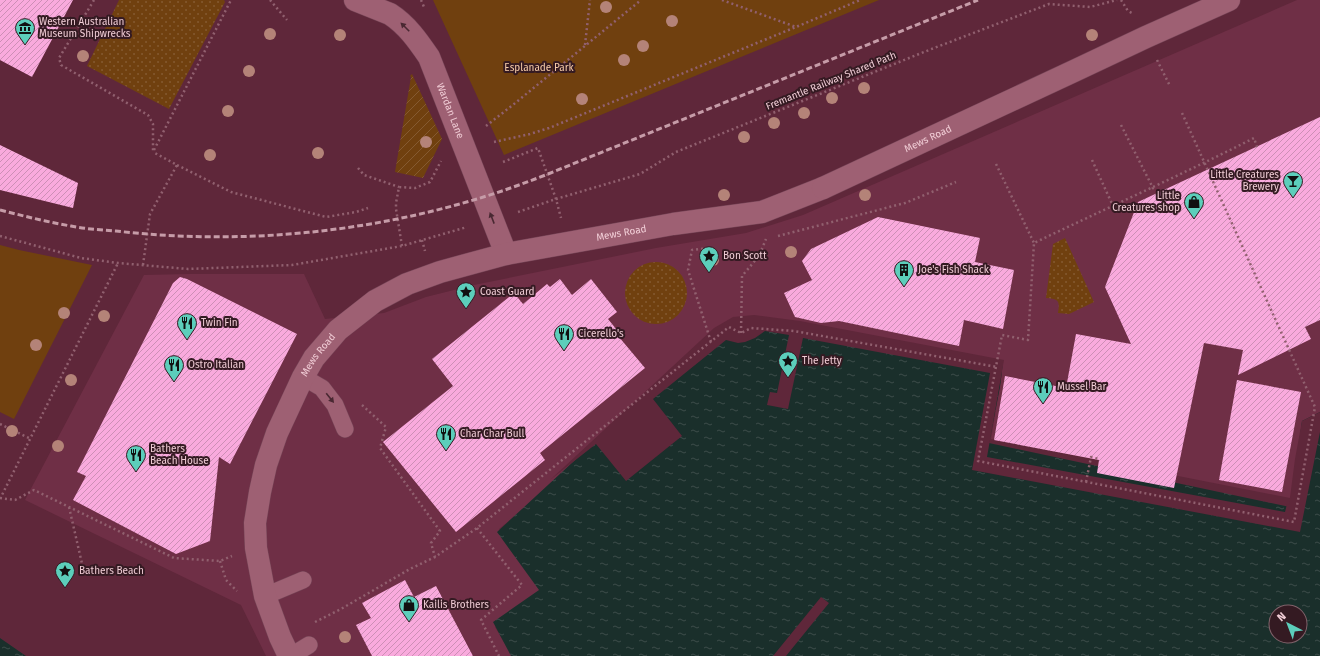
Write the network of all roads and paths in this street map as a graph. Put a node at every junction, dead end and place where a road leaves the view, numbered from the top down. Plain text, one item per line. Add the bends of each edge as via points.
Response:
1 (94, 0) edge
2 (231, 0) edge
3 (270, 0) edge
4 (355, 0) edge
5 (590, 0) edge
6 (641, 0) edge
7 (722, 0) edge
8 (860, 0) edge
9 (1117, 0) edge
10 (1121, 0) edge
11 (1229, 0) edge
12 (1138, 16) dead end
13 (287, 20) dead end
14 (796, 27) junction
15 (585, 46) junction
16 (1157, 59) dead end
17 (1170, 86) dead end
18 (1182, 113) dead end
19 (1121, 124) dead end
20 (486, 126) dead end
21 (494, 142) dead end
22 (1257, 147) dead end
23 (153, 152) junction
24 (444, 158) dead end
25 (1092, 160) dead end
26 (503, 162) dead end
27 (1205, 163) junction
28 (996, 164) dead end
29 (177, 165) junction
30 (358, 168) dead end
31 (956, 182) dead end
32 (399, 187) junction
33 (1153, 188) junction
34 (556, 199) junction
35 (1113, 206) junction
36 (368, 208) dead end
37 (561, 222) dead end
38 (0, 236) edge
39 (422, 240) dead end
40 (1034, 243) junction
41 (692, 250) dead end
42 (426, 253) dead end
43 (506, 254) junction
44 (118, 263) junction
45 (143, 265) junction
46 (740, 333) junction
47 (711, 342) junction
48 (996, 367) junction
49 (302, 377) junction
50 (361, 404) dead end
51 (0, 424) edge
52 (345, 429) dead end
53 (31, 439) junction
54 (1099, 459) dead end
55 (1086, 482) junction
56 (0, 499) edge
57 (69, 506) junction
58 (477, 528) junction
59 (435, 557) junction
60 (220, 561) dead end
61 (83, 568) dead end
62 (303, 580) dead end
63 (265, 596) junction
64 (314, 622) dead end
65 (309, 645) dead end
66 (290, 656) edge
67 (499, 656) edge

1 - 23 path via 59,58 61,65 148,115 153,124
2 - 23 path
3 - 13 path
43 -> 4 street, Wardan Lane via 429,57 414,35 395,17
5 - 15 path
6 - 15 path
7 - 14 path
8 - 14 path
9 - 34 path, Fremantle Railway Shared Path via 1090,7 1049,4 676,152 640,174
10 - 12 path via 1128,11
11 - 43 street, Mews Road via 823,188 762,212 672,224
14 - 21 path via 549,128
15 - 20 path
16 - 17 path
18 - 27 path
19 - 33 path
22 - 27 path via 1254,138
23 - 29 path
24 - 32 path via 430,182 415,188
25 - 35 path
26 - 34 path via 538,148
27 - 33 path
27 - 55 path via 1315,407 1294,522
28 - 40 path
29 - 36 path via 231,192 326,217
29 - 45 path via 150,214
30 - 32 path via 364,175
31 - 46 path via 905,203 766,239 759,256 742,276
32 - 45 path via 396,209 402,246 292,265 188,269
33 - 35 path
34 - 37 path
35 - 40 path
38 - 44 path via 81,258
39 - 42 path
40 - 48 path via 1028,340 1002,335
41 - 47 path via 688,270
43 - 49 street, Mews Road via 440,272 407,284 375,301 338,330 314,358
44 - 45 path
44 - 53 path
46 - 47 path via 729,327
46 - 48 path via 751,328 796,333
47 - 58 path
48 - 55 path via 978,461
49 -> 52 lane via 322,388 336,405
49 - 63 street, Mews Road via 276,433 260,492 256,548
50 - 59 path via 386,427 380,448 440,531 431,543
51 - 53 path
53 - 56 path
54 - 55 path via 1091,457
56 - 57 path via 15,500 34,490
57 - 60 path via 174,558
57 - 61 path
58 - 59 path
58 - 67 path via 522,585 481,620
59 - 64 path
62 - 63 lane
63 - 66 street, Mews Road
65 - 66 lane

